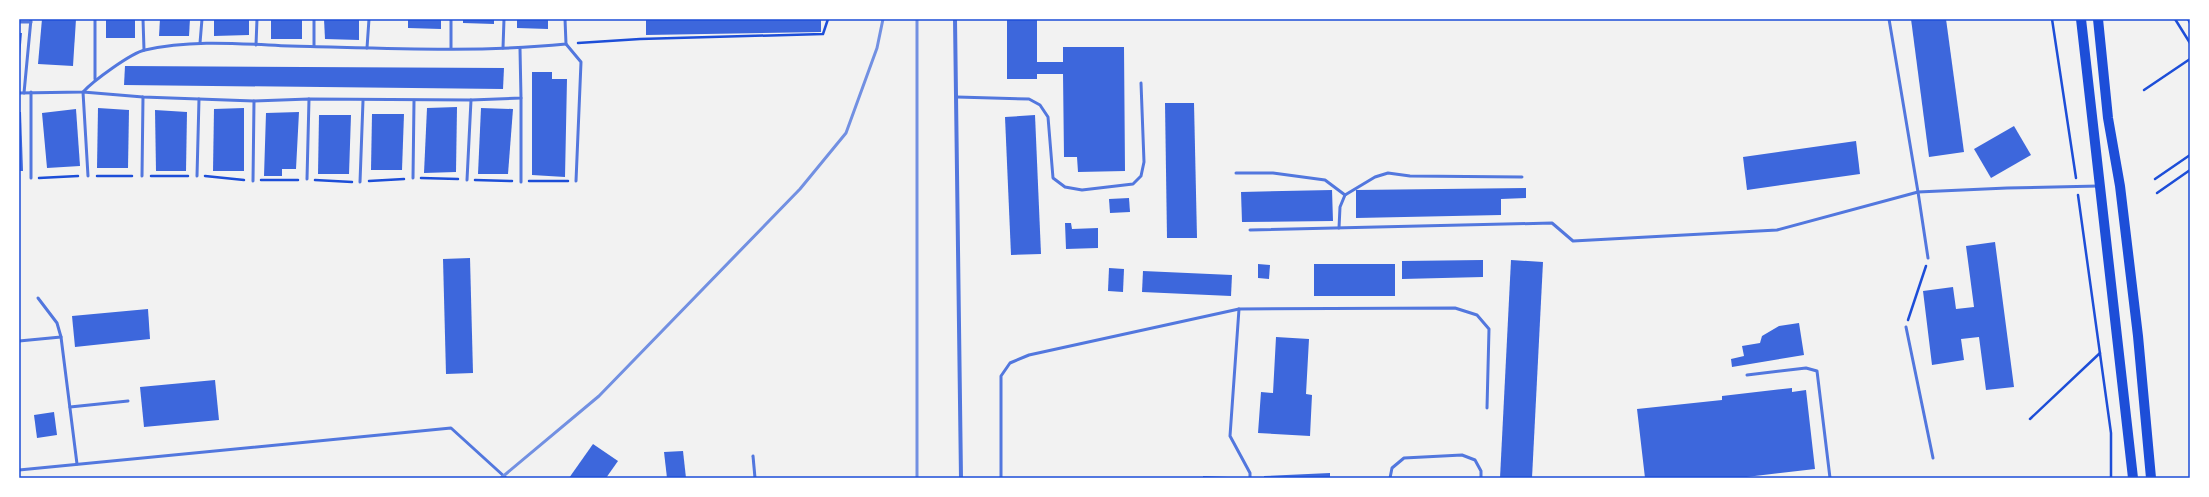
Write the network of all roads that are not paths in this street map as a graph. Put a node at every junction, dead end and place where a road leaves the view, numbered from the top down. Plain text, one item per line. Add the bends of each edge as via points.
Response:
1 (95, 19) edge
2 (143, 19) edge
3 (202, 19) edge
4 (257, 19) edge
5 (314, 19) edge
6 (369, 19) edge
7 (451, 19) edge
8 (504, 19) edge
9 (565, 19) edge
10 (955, 19) edge
11 (1889, 19) edge
12 (2081, 19) edge
13 (2098, 19) edge
14 (31, 20) edge
15 (19, 22) edge
16 (200, 43) junction
17 (566, 44) junction
18 (256, 45) junction
19 (314, 46) junction
20 (367, 48) junction
21 (451, 48) junction
22 (503, 48) junction
23 (520, 49) junction
24 (144, 50) junction
25 (95, 79) junction
26 (1141, 83) dead end
27 (31, 92) junction
28 (83, 92) junction
29 (19, 93) edge
30 (24, 93) junction
31 (957, 97) junction
32 (142, 98) junction
33 (521, 98) junction
34 (199, 99) junction
35 (310, 99) junction
36 (471, 100) junction
37 (254, 101) junction
38 (363, 101) junction
39 (414, 101) junction
40 (1236, 173) dead end
41 (88, 176) dead end
42 (142, 176) dead end
43 (197, 176) dead end
44 (1522, 177) dead end
45 (31, 178) dead end
46 (413, 178) dead end
47 (308, 179) dead end
48 (253, 180) dead end
49 (467, 180) dead end
50 (576, 181) dead end
51 (360, 182) dead end
52 (521, 182) dead end
53 (2101, 186) junction
54 (2120, 186) junction
55 (1918, 192) junction
56 (1345, 195) junction
57 (1339, 228) junction
58 (1250, 230) dead end
59 (1928, 258) road end
60 (38, 298) dead end
61 (1238, 309) junction
62 (1906, 327) road end
63 (61, 337) junction
64 (19, 341) edge
65 (1747, 375) dead end
66 (128, 401) dead end
67 (70, 407) junction
68 (1487, 408) dead end
69 (753, 456) dead end
70 (1933, 458) dead end
71 (77, 464) junction
72 (19, 470) edge
73 (506, 478) edge
74 (755, 478) edge
75 (961, 478) edge
76 (1001, 478) edge
77 (1250, 478) edge
78 (1390, 478) edge
79 (1481, 478) edge
80 (1830, 478) edge
81 (2133, 478) edge
82 (2151, 478) edge

1 - 25 lane
2 - 24 lane
3 - 16 lane
4 - 18 lane
5 - 19 lane
6 - 20 lane
7 - 21 lane
8 - 22 lane
9 - 17 lane
10 - 31 street
11 - 55 lane
12 - 53 main road
13 - 54 main road via 2108,118
14 - 15 lane
14 - 30 lane
16 - 18 lane
16 - 24 lane
17 - 23 lane
17 - 50 lane via 581,62
18 - 19 lane
19 - 20 lane
20 - 21 lane
21 - 22 lane
22 - 23 lane
23 - 33 lane
24 - 25 lane
25 - 28 lane
26 - 31 lane via 1144,162 1141,176 1133,184 1082,190 1065,187 1053,178 1048,117 1040,105 1029,99
27 - 28 lane
27 - 30 lane
27 - 45 lane
28 - 32 lane
28 - 41 lane
29 - 30 lane
31 - 75 street
32 - 34 lane
32 - 42 lane
33 - 36 lane
33 - 52 lane
34 - 37 lane
34 - 43 lane
35 - 37 lane
35 - 38 lane
35 - 47 lane
36 - 39 lane
36 - 49 lane
37 - 48 lane
38 - 39 lane
38 - 51 lane
39 - 46 lane
40 - 56 lane via 1273,173 1325,180
44 - 56 lane via 1410,176 1388,173 1375,177
53 - 54 main road
53 - 55 lane
53 - 81 main road
54 - 82 main road via 2138,336
55 - 57 lane via 1777,230 1573,241 1552,223
55 - 59 lane
56 - 57 lane via 1340,207
57 - 58 lane
60 - 63 lane via 58,322
61 - 68 lane via 1455,308 1477,315 1489,329
61 - 76 lane via 1029,355 1010,363 1001,376
61 - 77 lane via 1230,436 1250,473
62 - 70 lane
63 - 64 lane
63 - 67 lane
65 - 80 lane via 1806,368 1817,372
66 - 67 lane
67 - 71 lane
69 - 74 lane
71 - 72 lane
71 - 73 lane via 451,428
78 - 79 lane via 1392,468 1404,458 1462,455 1475,460 1481,471

